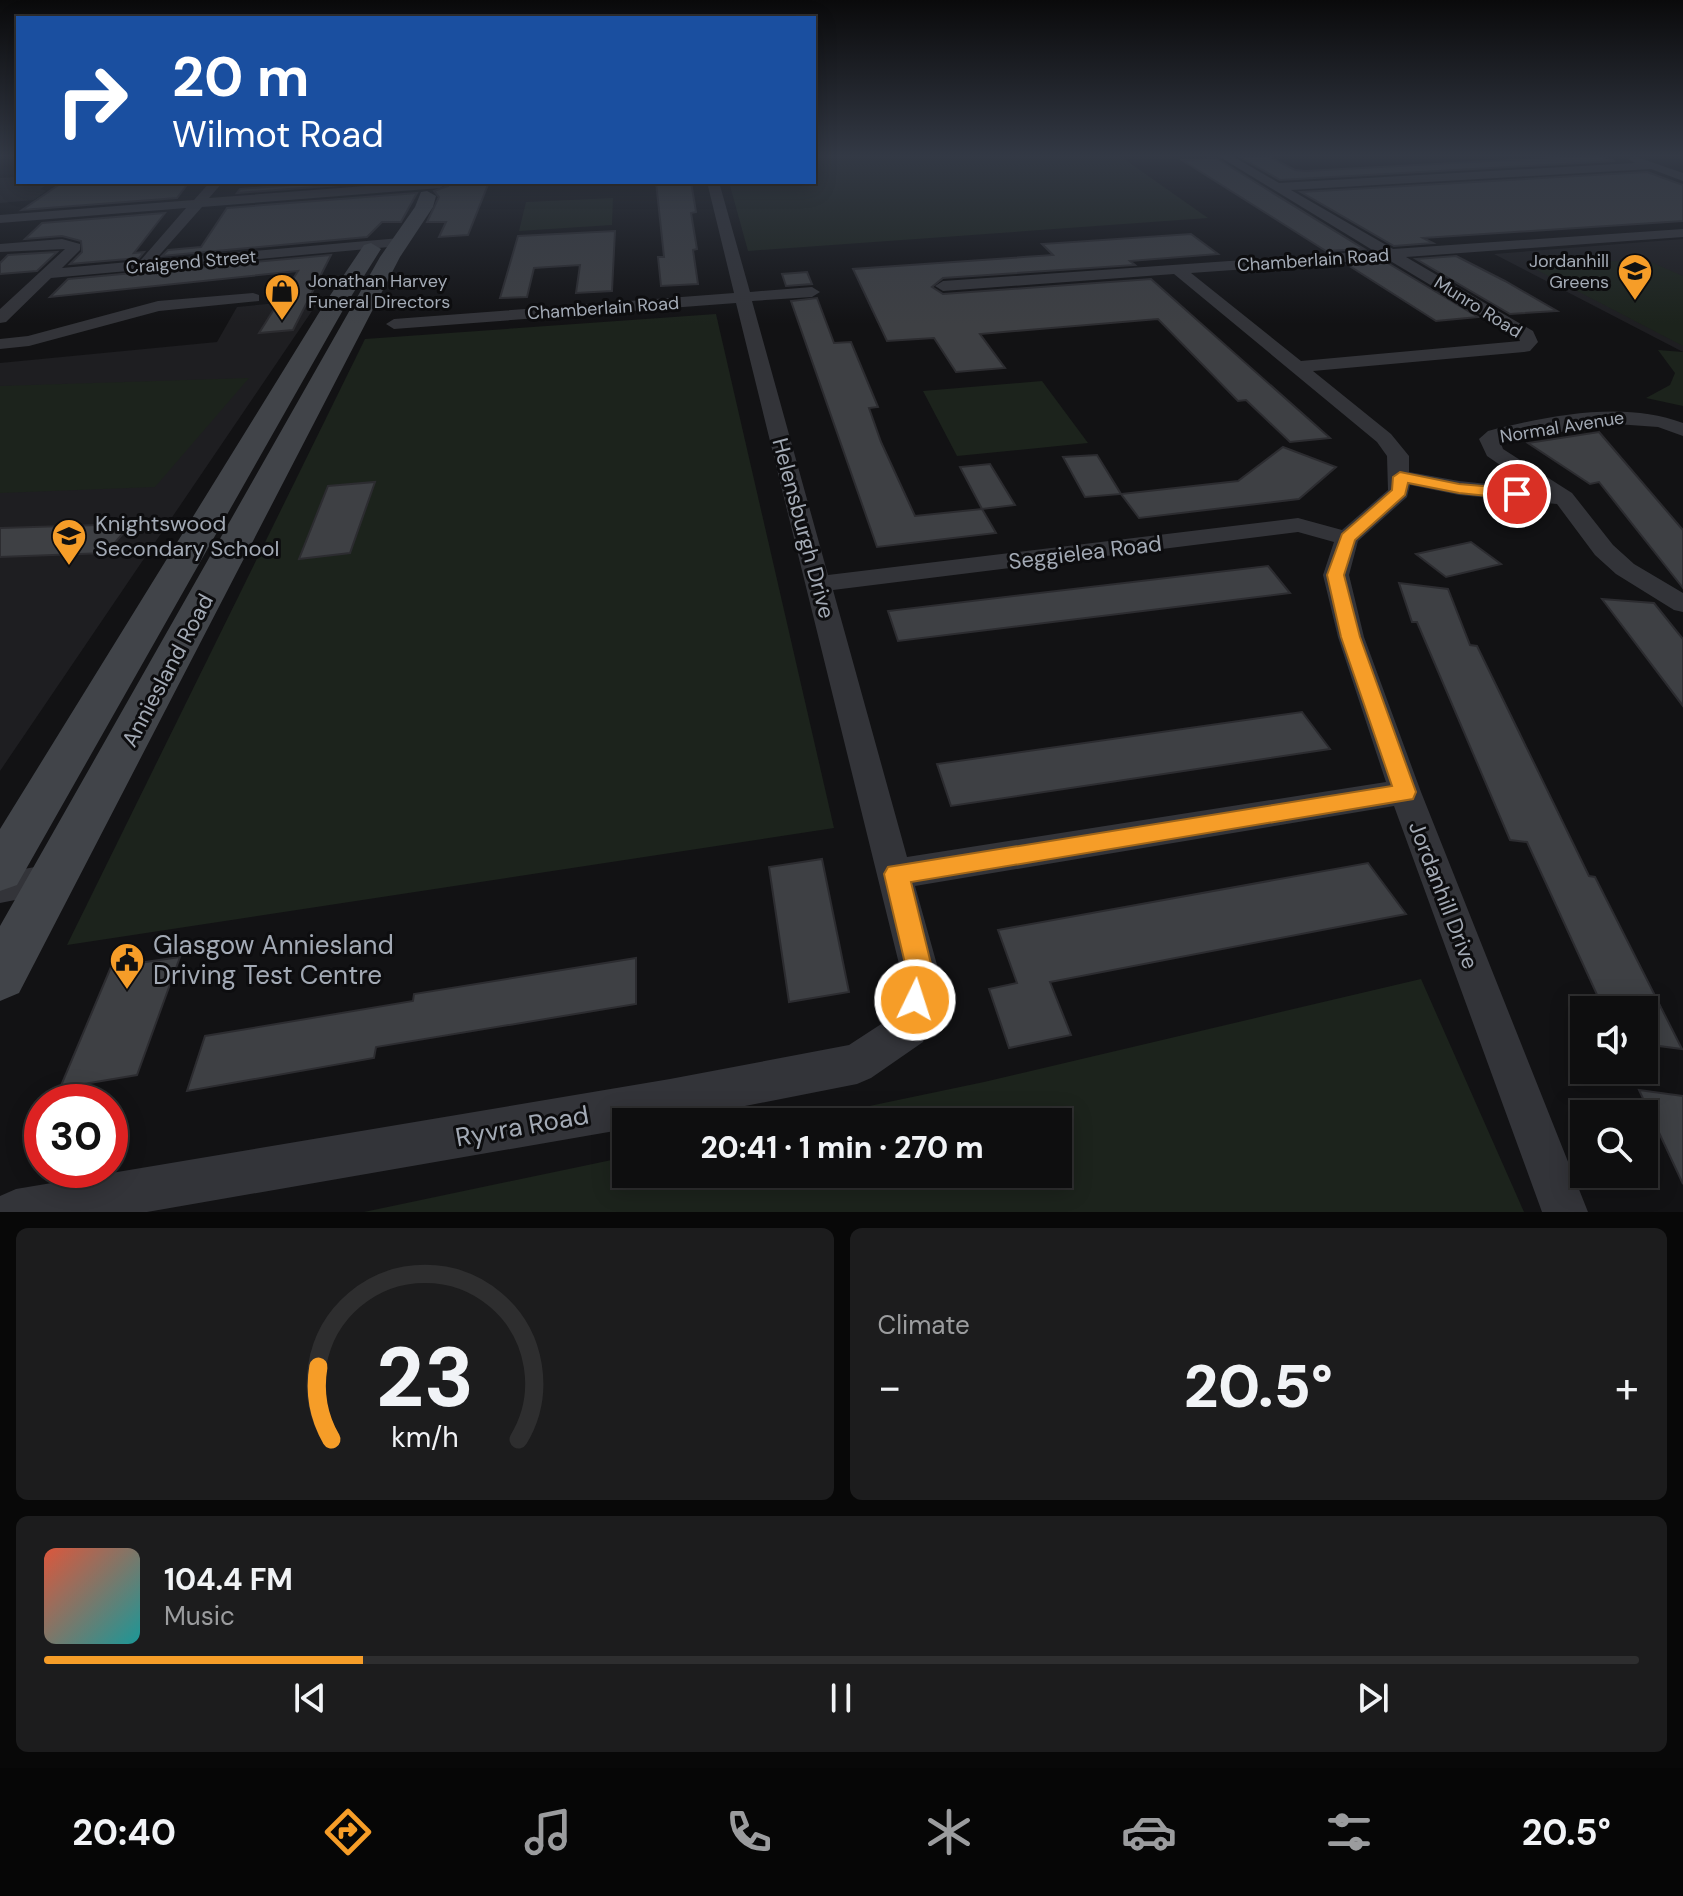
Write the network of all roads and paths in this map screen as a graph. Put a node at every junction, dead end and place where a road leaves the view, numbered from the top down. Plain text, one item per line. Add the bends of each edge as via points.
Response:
1 (105, 211) edge
2 (192, 211) edge
3 (420, 211) edge
4 (720, 211) edge
5 (1318, 211) edge
6 (0, 219) edge
7 (1683, 233) edge
8 (387, 243) junction
9 (0, 248) edge
10 (1391, 254) junction
11 (148, 263) junction
12 (1178, 270) junction
13 (47, 274) junction
14 (943, 286) dead end
15 (812, 292) dead end
16 (743, 297) junction
17 (253, 298) dead end
18 (0, 318) edge
19 (394, 324) dead end
20 (0, 344) edge
21 (1295, 367) junction
22 (1683, 430) edge
23 (1400, 477) junction
24 (1564, 498) junction
25 (1347, 538) junction
26 (820, 584) junction
27 (1683, 604) edge
28 (1405, 792) junction
29 (0, 871) edge
30 (896, 874) junction
31 (53, 879) junction
32 (0, 888) edge
33 (0, 976) edge
34 (16, 1212) edge
35 (1565, 1212) edge

1 - 6 street
2 - 11 street
3 - 8 street, Anniesland Road
4 - 16 street, Helensburgh Drive
5 - 10 street, Munro Road
7 - 10 street, Chamberlain Road
8 - 11 street, Craigend Street
8 - 29 street, Anniesland Road via 336,303
8 - 31 street, Anniesland Road
9 - 13 street via 62,243 75,247
10 - 12 street, Chamberlain Road
10 - 21 street, Munro Road via 1527,335 1529,342 1524,347
11 - 13 street, Craigend Street
12 - 14 street, Chamberlain Road
12 - 21 street
13 - 18 street
15 - 16 street, Chamberlain Road
16 - 19 street, Chamberlain Road
16 - 26 street, Helensburgh Drive
17 - 20 street via 144,309
21 - 23 street via 1384,438 1398,456
22 - 24 street, Normal Avenue via 1655,418 1623,417 1489,439 1494,452
23 - 24 street
23 - 25 street via 1399,492
24 - 27 street, Normal Avenue via 1625,569
25 - 26 street, Seggielea Road via 1298,525
25 - 28 street, Jordanhill Drive via 1336,575 1351,637
26 - 30 street, Helensburgh Drive
28 - 30 street
28 - 35 street, Jordanhill Drive
30 - 34 street, Ryvra Road via 920,972 909,1028 857,1064
31 - 32 street
31 - 33 street, Anniesland Road

